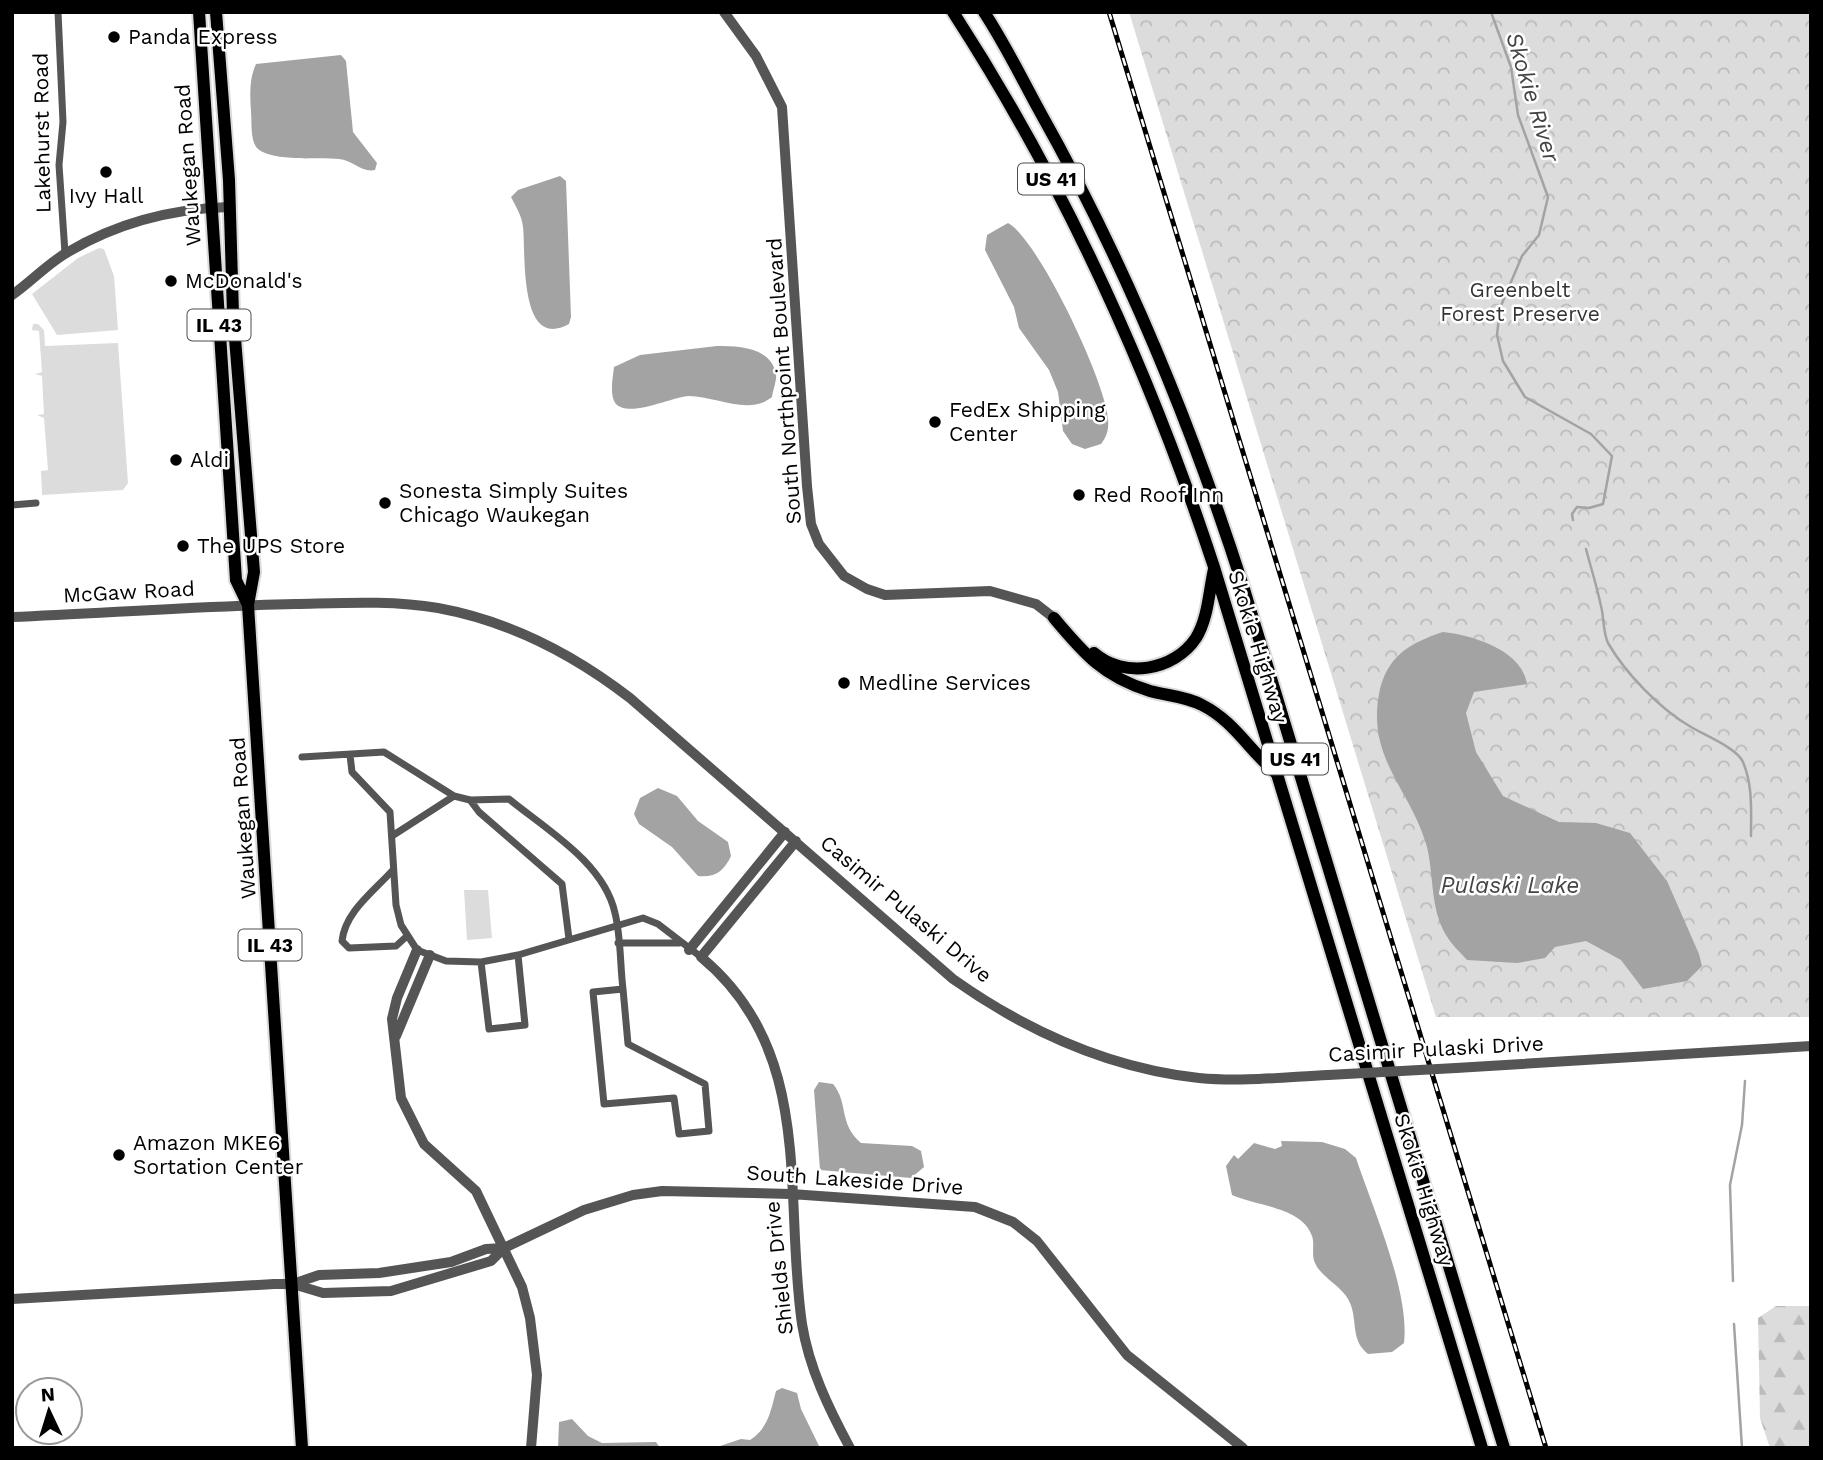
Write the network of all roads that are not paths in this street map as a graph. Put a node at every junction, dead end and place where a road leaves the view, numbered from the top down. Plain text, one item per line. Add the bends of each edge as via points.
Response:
1 (58, 12) edge
2 (200, 12) edge
3 (216, 12) edge
4 (724, 12) edge
5 (953, 12) edge
6 (984, 12) edge
7 (995, 12) edge
8 (1030, 93) junction
9 (211, 207) junction
10 (228, 207) junction
11 (65, 253) junction
12 (12, 295) edge
13 (36, 503) dead end
14 (12, 505) edge
15 (1214, 567) junction
16 (248, 605) junction
17 (12, 617) edge
18 (1055, 618) junction
19 (350, 755) junction
20 (302, 757) dead end
21 (1276, 773) junction
22 (454, 796) junction
23 (470, 800) junction
24 (785, 832) junction
25 (391, 836) junction
26 (796, 841) junction
27 (392, 871) junction
28 (616, 927) junction
29 (407, 936) junction
30 (569, 939) junction
31 (618, 943) junction
32 (679, 943) junction
33 (417, 950) junction
34 (689, 950) junction
35 (430, 955) junction
36 (518, 955) junction
37 (701, 957) junction
38 (481, 962) junction
39 (623, 989) junction
40 (395, 1006) junction
41 (408, 1011) junction
42 (396, 1036) junction
43 (1811, 1046) edge
44 (791, 1194) junction
45 (504, 1248) junction
46 (293, 1284) junction
47 (12, 1300) edge
48 (302, 1448) edge
49 (531, 1448) edge
50 (850, 1448) edge
51 (1242, 1448) edge
52 (1482, 1448) edge
53 (1504, 1448) edge

1 - 11 street, Lakehurst Road via 63,122 58,165
2 - 9 main road, Waukegan Road / IL 43
3 - 10 main road, Waukegan Road / IL 43
4 - 18 street, South Northpoint Boulevard via 756,56 782,107 807,486 811,524 820,544 844,576 885,595 990,591 1036,604
5 - 15 main road, Skokie Highway / US 41 via 1044,163 1110,299 1177,460
6 - 8 main road, Skokie Highway / US 41
7 - 8 main road
8 - 53 main road, Skokie Highway / US 41 via 1131,290 1206,475
9 - 10 street
9 - 11 street via 141,220
9 - 16 main road, Waukegan Road / IL 43 via 236,580
10 - 16 main road, Waukegan Road / IL 43 via 254,572
11 - 12 street
13 - 14 street
15 - 18 main road via 1197,636 1170,663 1136,669 1116,666 1100,658
15 - 21 main road, Skokie Highway / US 41
16 - 17 street, McGaw Road
16 - 24 street, Casimir Pulaski Drive via 392,603 439,608 523,633 600,674
16 - 46 main road, Waukegan Road / IL 43
18 - 21 main road via 1089,660 1119,680 1187,698 1229,721
19 - 20 street
19 - 22 street via 384,752
19 - 25 street via 352,772 390,812
21 - 52 main road, Skokie Highway / US 41
22 - 23 street
22 - 25 street
23 - 28 street via 509,799 579,857 609,895
23 - 30 street via 562,884
24 - 26 street, Casimir Pulaski Drive
24 - 34 street
25 - 27 street
26 - 37 street
26 - 43 street, Casimir Pulaski Drive, bridge via 953,979 1049,1037 1129,1066 1201,1078 1244,1079
27 - 29 street via 396,905
27 - 29 street via 349,917 342,941 349,948 396,946
28 - 30 street
28 - 31 street
28 - 32 street via 643,918 658,924
29 - 33 street
30 - 36 street
31 - 32 street
31 - 39 street
32 - 34 street
33 - 35 street
33 - 40 street
34 - 37 street
35 - 38 street via 446,961
35 - 41 street
36 - 38 street
36 - 38 street via 525,1025 489,1028
37 - 44 street, Shields Drive via 741,1001 774,1057 788,1119
39 - 39 street via 628,1044 705,1083 709,1131 679,1134 674,1098 604,1104 593,992
40 - 41 street
40 - 42 street
41 - 42 street
42 - 45 street via 401,1098 411,1123 424,1144 476,1191
44 - 45 street, South Lakeside Drive via 701,1190 633,1195 584,1210
44 - 50 street, Shields Drive via 807,1348 824,1398
44 - 51 street, South Lakeside Drive via 953,1204 996,1213 1013,1222 1052,1256 1127,1355
45 - 46 street, South Lakeside Drive via 451,1262 379,1273 319,1275
45 - 46 street, South Lakeside Drive via 491,1261 391,1291 323,1293
45 - 49 street via 522,1287 534,1338 537,1375
46 - 47 street
46 - 48 main road, Waukegan Road / IL 43

